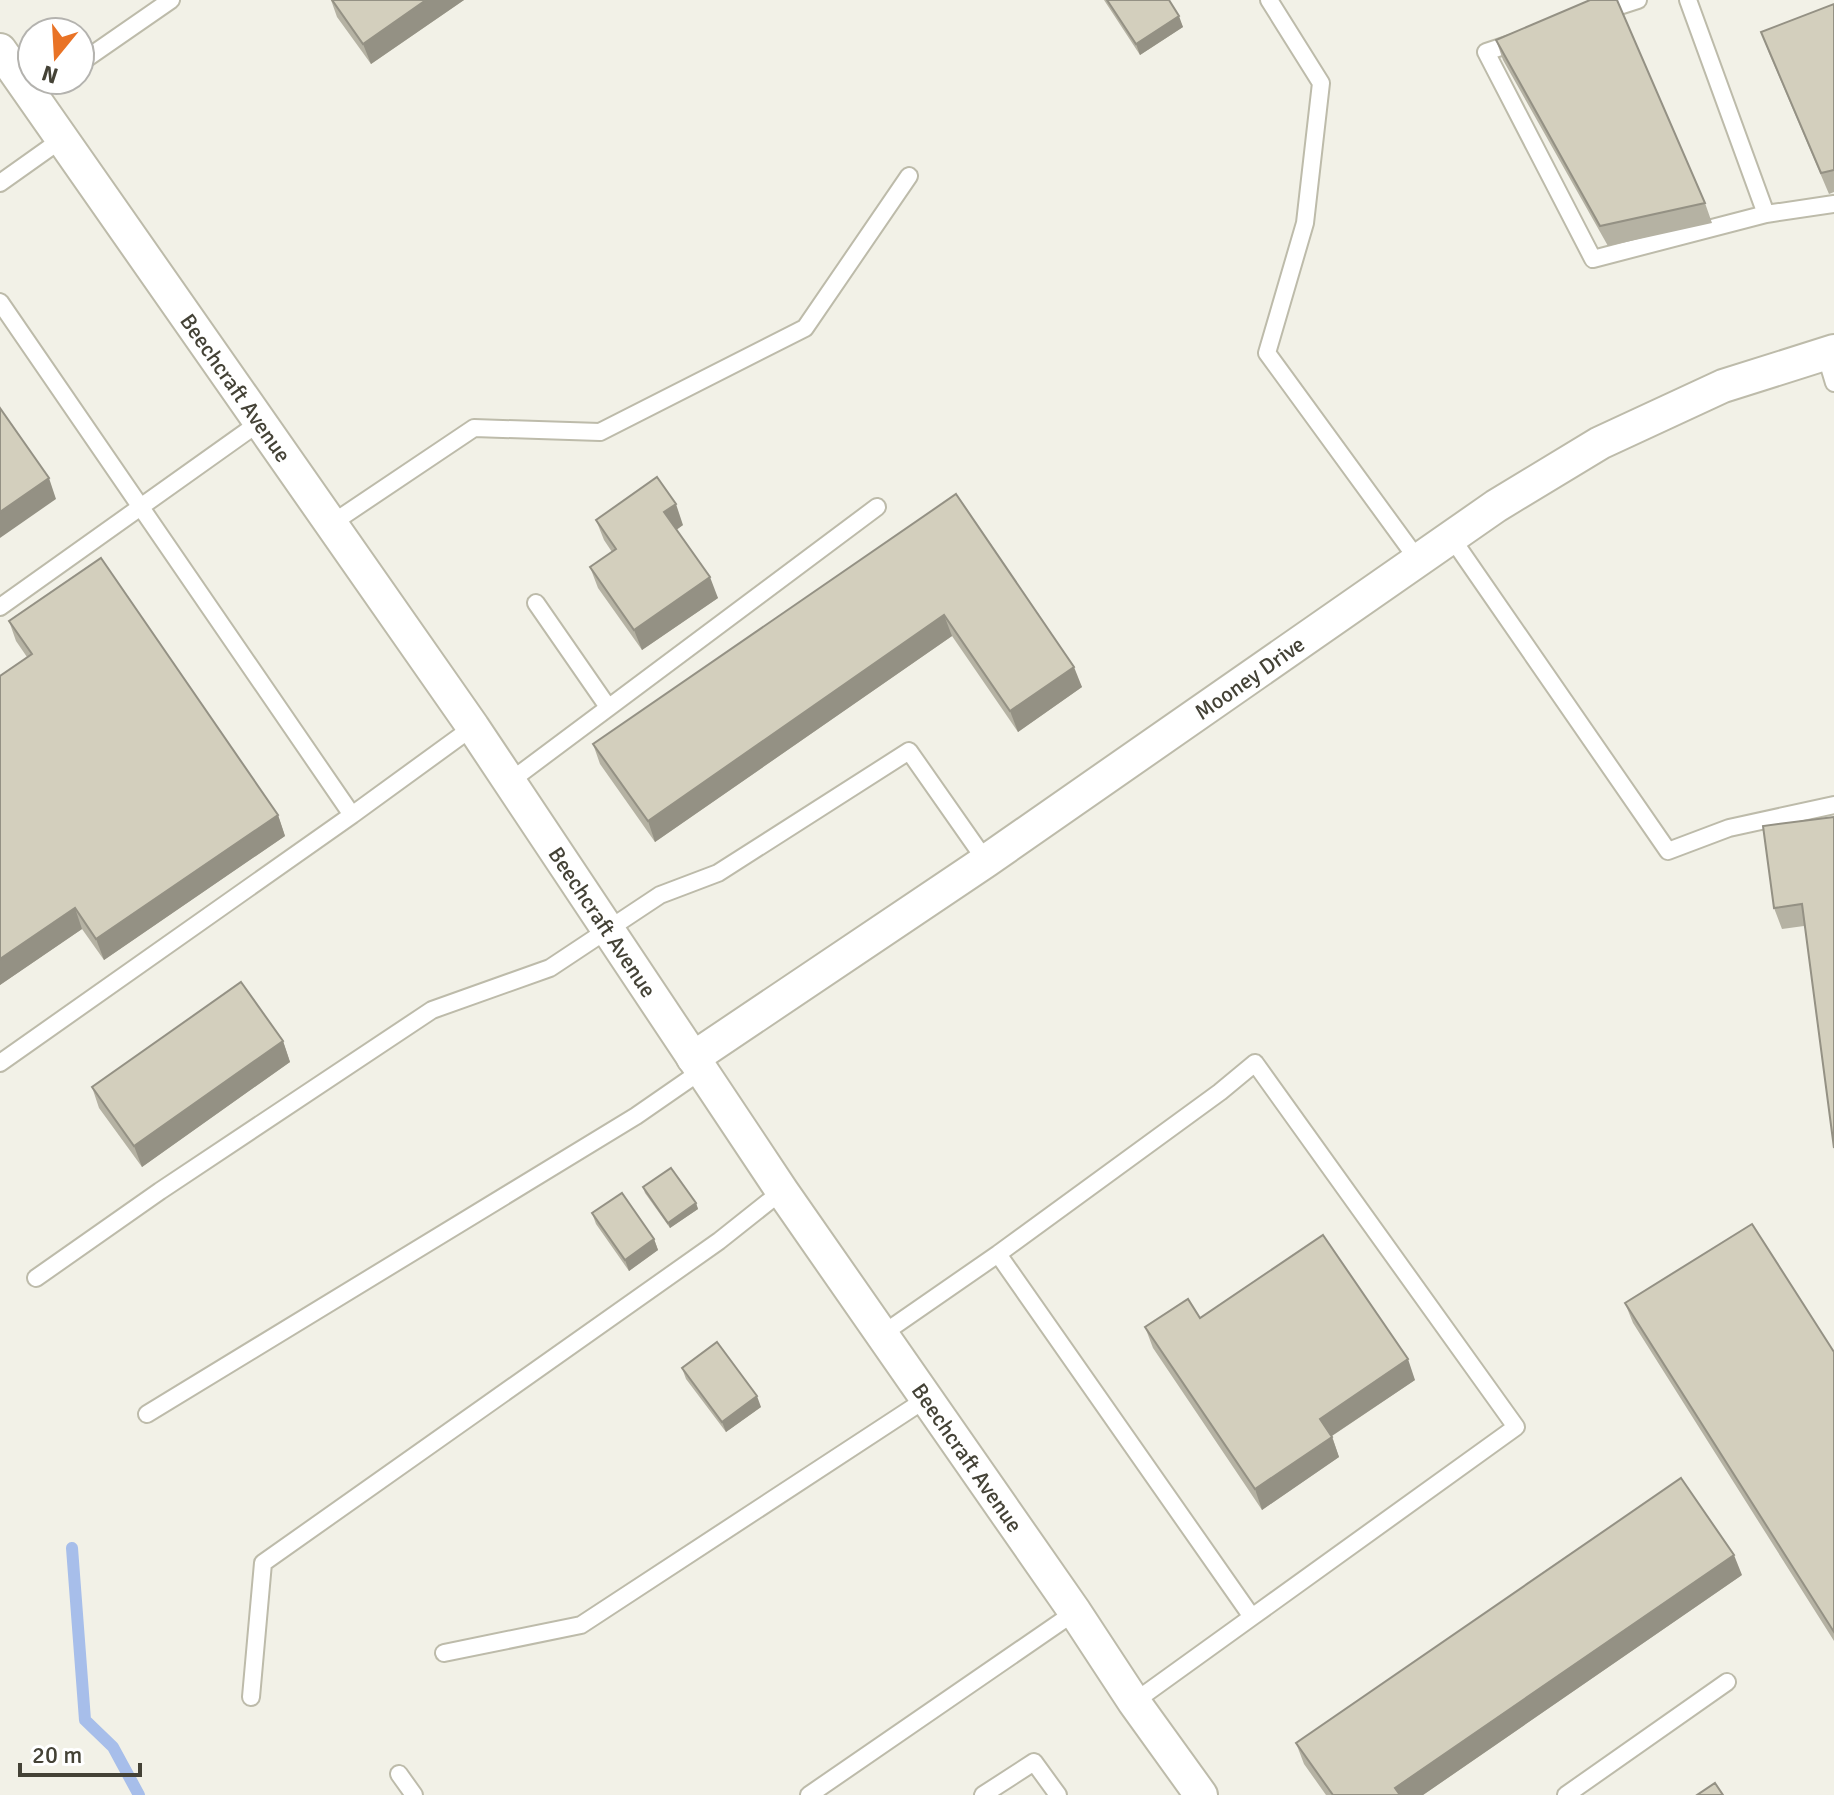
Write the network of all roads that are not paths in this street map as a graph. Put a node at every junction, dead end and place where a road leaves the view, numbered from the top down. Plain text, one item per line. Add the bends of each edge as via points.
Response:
1 (171, 0) edge
2 (1269, 0) edge
3 (1638, 0) edge
4 (1688, 0) edge
5 (1583, 19) edge
6 (1541, 33) edge
7 (96, 52) edge
8 (47, 96) edge
9 (62, 139) junction
10 (909, 176) dead end
11 (0, 183) edge
12 (1834, 204) edge
13 (1766, 214) junction
14 (0, 302) edge
15 (1831, 362) edge
16 (260, 422) junction
17 (142, 507) junction
18 (877, 507) dead end
19 (331, 524) junction
20 (1451, 537) junction
21 (1418, 560) junction
22 (536, 603) dead end
23 (0, 607) edge
24 (608, 707) junction
25 (473, 727) junction
26 (509, 782) junction
27 (1834, 805) edge
28 (352, 815) junction
29 (986, 861) junction
30 (607, 930) junction
31 (0, 1063) edge
32 (697, 1065) junction
33 (782, 1191) junction
34 (998, 1254) junction
35 (36, 1278) dead end
36 (881, 1335) junction
37 (926, 1399) junction
38 (147, 1414) dead end
39 (1075, 1612) junction
40 (1252, 1617) junction
41 (444, 1653) dead end
42 (1727, 1682) dead end
43 (251, 1697) dead end
44 (1134, 1702) junction
45 (399, 1774) dead end
46 (414, 1795) edge
47 (809, 1795) edge
48 (983, 1795) edge
49 (1058, 1795) edge
50 (1201, 1795) edge
51 (1566, 1795) edge

1 - 7 lane
2 - 21 lane via 1321,83 1305,223 1267,353
3 - 5 lane
4 - 13 lane
6 - 13 lane via 1486,52 1593,259
8 - 9 street, Beechcraft Avenue
9 - 11 lane
9 - 16 street, Beechcraft Avenue
10 - 19 lane via 805,328 600,432 474,428
12 - 13 lane
14 - 17 lane
15 - 20 street, Mooney Drive via 1723,386 1600,443
16 - 17 lane
16 - 19 street, Beechcraft Avenue
17 - 23 lane
17 - 28 lane
18 - 24 lane
19 - 25 street, Beechcraft Avenue
20 - 21 street, Mooney Drive
20 - 27 lane via 1668,851 1729,828
21 - 29 street, Mooney Drive
22 - 24 lane
24 - 26 lane
25 - 26 street, Beechcraft Avenue
25 - 28 lane
26 - 30 street, Beechcraft Avenue
28 - 31 lane
29 - 30 lane via 909,751 718,873 660,895
29 - 32 street, Mooney Drive
30 - 32 street, Beechcraft Avenue
30 - 35 lane via 550,968 432,1010
32 - 33 street, Beechcraft Avenue
32 - 38 lane via 636,1116
33 - 36 street, Beechcraft Avenue
33 - 43 lane via 263,1563
34 - 36 lane
34 - 40 lane
34 - 40 lane via 1255,1063 1516,1427
36 - 37 street, Beechcraft Avenue
37 - 39 street, Beechcraft Avenue
37 - 41 lane via 581,1625
39 - 44 street, Beechcraft Avenue
39 - 47 lane
40 - 44 lane
42 - 51 lane
44 - 50 street, Beechcraft Avenue
45 - 46 lane
48 - 49 lane via 1034,1762

